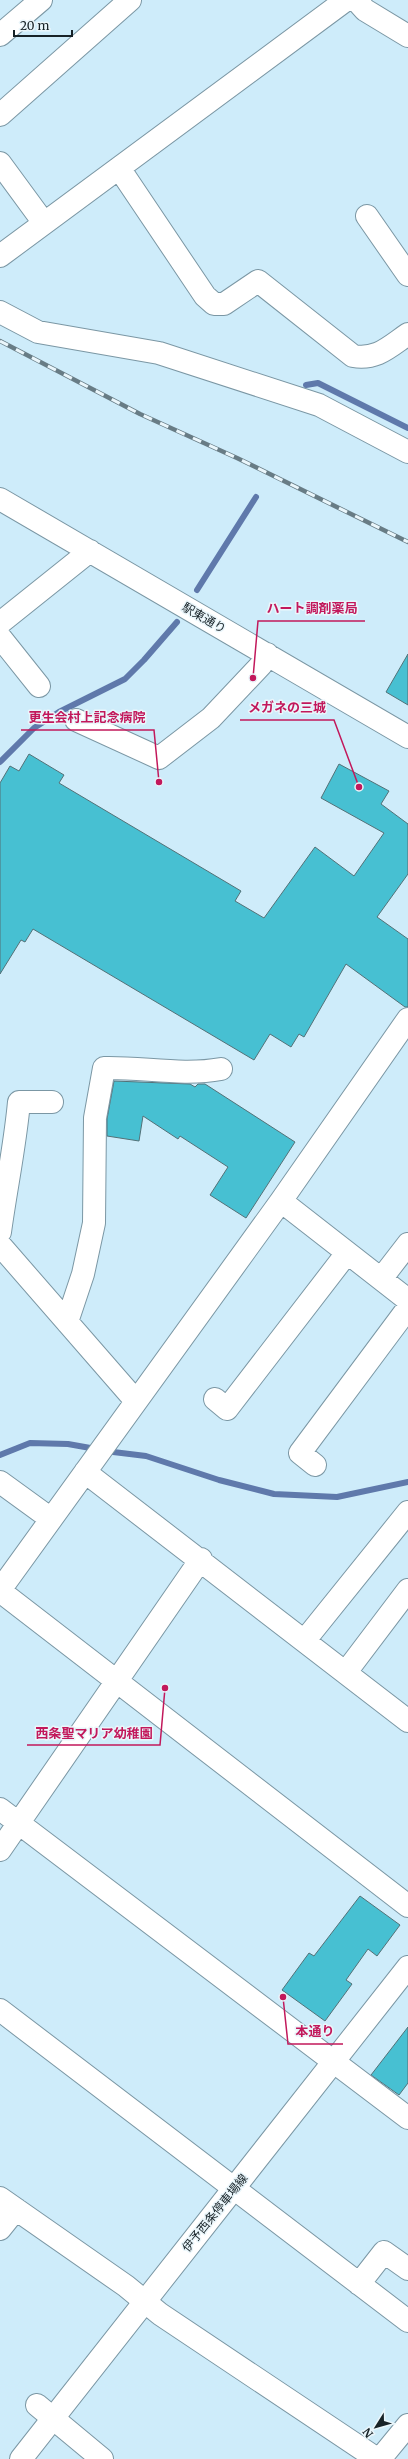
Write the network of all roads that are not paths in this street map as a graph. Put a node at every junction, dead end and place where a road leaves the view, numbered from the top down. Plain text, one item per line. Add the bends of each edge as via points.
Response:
1 (41, 0) edge
2 (130, 0) edge
3 (346, 0) edge
4 (356, 0) edge
5 (0, 35) edge
6 (408, 36) edge
7 (0, 115) edge
8 (0, 163) edge
9 (119, 168) junction
10 (367, 216) dead end
11 (44, 223) junction
12 (0, 256) edge
13 (408, 275) edge
14 (0, 312) edge
15 (408, 334) edge
16 (408, 452) edge
17 (0, 499) edge
18 (90, 551) junction
19 (0, 623) edge
20 (0, 637) edge
21 (267, 654) junction
22 (39, 686) dead end
23 (76, 720) dead end
24 (408, 737) edge
25 (408, 1019) edge
26 (221, 1069) dead end
27 (52, 1102) dead end
28 (281, 1201) junction
29 (0, 1232) edge
30 (408, 1244) edge
31 (0, 1245) edge
32 (347, 1253) junction
33 (381, 1279) junction
34 (408, 1300) edge
35 (408, 1308) edge
36 (67, 1322) junction
37 (215, 1399) dead end
38 (135, 1400) junction
39 (315, 1465) dead end
40 (85, 1472) junction
41 (0, 1482) edge
42 (408, 1512) edge
43 (51, 1519) junction
44 (201, 1559) junction
45 (0, 1590) edge
46 (408, 1590) edge
47 (305, 1640) junction
48 (346, 1672) junction
49 (117, 1681) junction
50 (408, 1721) edge
51 (0, 1809) edge
52 (18, 1823) junction
53 (0, 1850) edge
54 (408, 1906) edge
55 (408, 1967) edge
56 (0, 2010) edge
57 (335, 2062) junction
58 (408, 2118) edge
59 (234, 2189) junction
60 (8, 2203) edge
61 (0, 2229) edge
62 (408, 2269) edge
63 (359, 2284) junction
64 (144, 2301) junction
65 (408, 2321) edge
66 (37, 2405) dead end
67 (53, 2420) junction
68 (408, 2425) edge
69 (21, 2459) edge
70 (102, 2459) edge
71 (377, 2459) edge
72 (380, 2459) edge

1 - 5 street
2 - 7 street
3 - 9 street
4 - 6 street via 364,10
8 - 11 street
9 - 11 street
9 - 15 street via 205,296 214,304 224,304 258,281 353,356 368,358 379,354
10 - 13 street
11 - 12 street
14 - 16 street via 38,332 159,353 320,405
17 - 18 street, 駅東通り
18 - 19 street
18 - 21 street, 駅東通り
20 - 22 street
21 - 23 street via 261,665 211,718 159,758
21 - 24 street, 駅東通り
25 - 28 street
26 - 36 street via 202,1072 138,1067 104,1068 95,1118 94,1223 83,1274
27 - 29 street via 19,1102
28 - 32 street
28 - 38 street
30 - 33 street
31 - 36 street
32 - 33 street
32 - 37 street via 227,1409
33 - 34 street
35 - 39 street via 300,1453
36 - 38 street
38 - 40 street
40 - 43 street
40 - 44 street
41 - 43 street
42 - 47 street
43 - 45 street
44 - 47 street
44 - 49 street
45 - 49 street
46 - 48 street
47 - 48 street
48 - 50 street
49 - 52 street
49 - 54 street
51 - 52 street
52 - 53 street
52 - 57 street
55 - 57 street, 伊予西条停車場線
56 - 59 street
57 - 58 street
57 - 59 street, 伊予西条停車場線
59 - 63 street
59 - 64 street, 伊予西条停車場線
60 - 61 street
60 - 64 street
62 - 63 street via 384,2252
63 - 65 street
64 - 67 street, 伊予西条停車場線
64 - 71 street
66 - 67 street
67 - 69 street, 伊予西条停車場線
67 - 70 street
68 - 72 street

